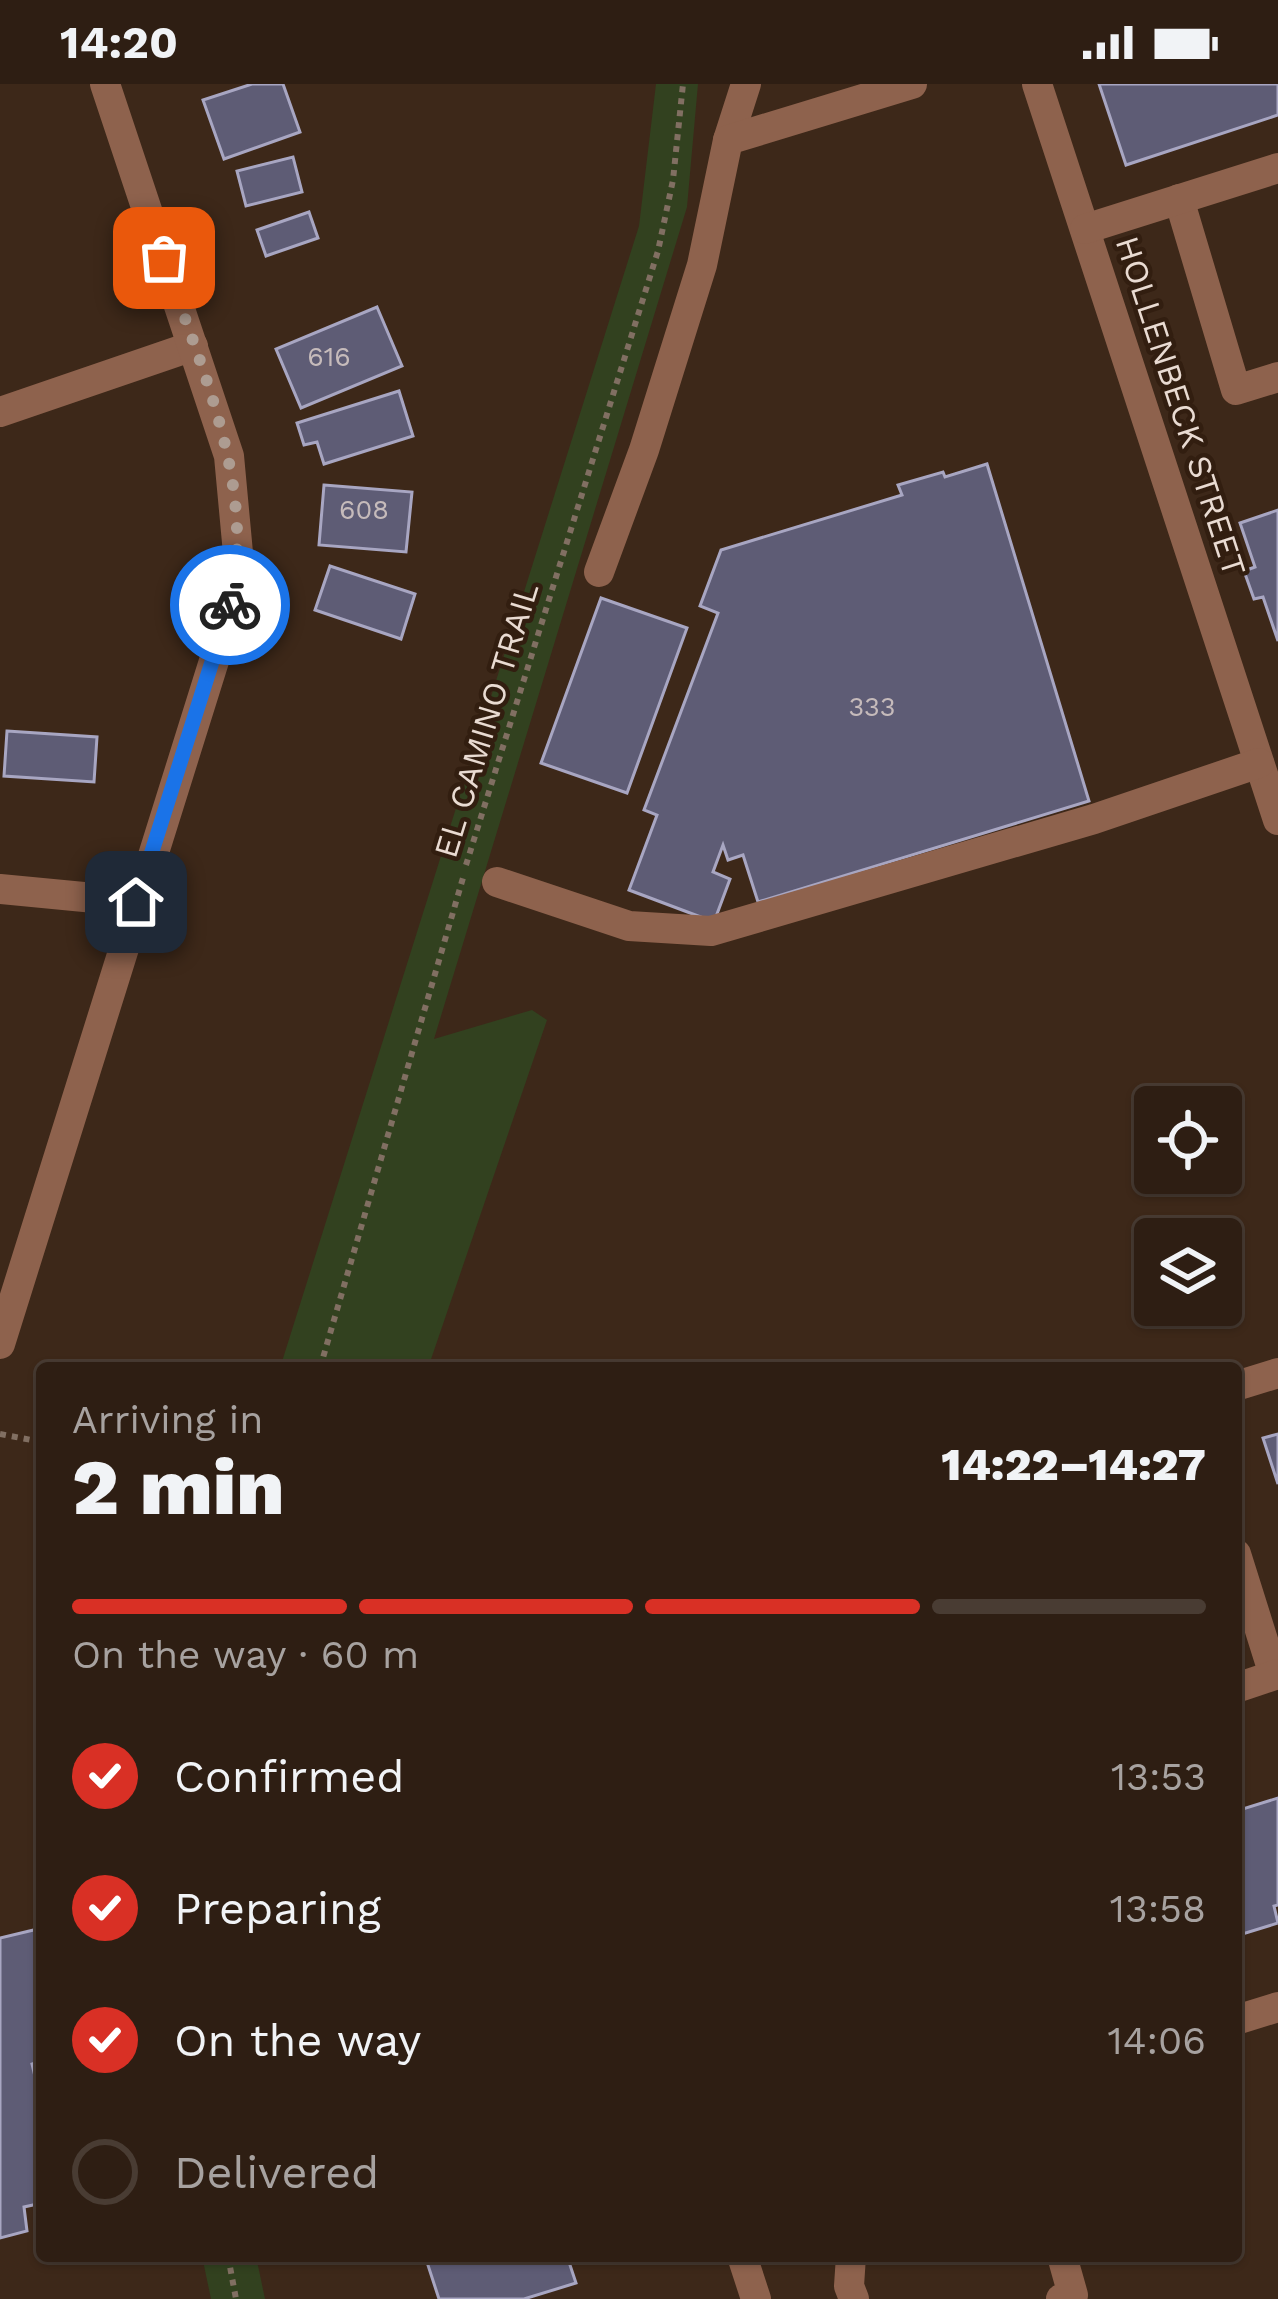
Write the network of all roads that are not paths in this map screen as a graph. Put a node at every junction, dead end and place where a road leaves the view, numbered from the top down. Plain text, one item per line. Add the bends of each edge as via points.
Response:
1 (104, 84) edge
2 (746, 84) edge
3 (912, 84) edge
4 (1037, 84) edge
5 (728, 140) junction
6 (1278, 168) edge
7 (1179, 199) junction
8 (1085, 229) junction
9 (194, 346) junction
10 (1278, 377) edge
11 (0, 412) edge
12 (599, 572) dead end
13 (1265, 754) edge
14 (1278, 820) edge
15 (497, 882) dead end
16 (0, 889) edge
17 (136, 902) junction
18 (0, 1344) edge
19 (1278, 1372) edge
20 (1242, 1384) edge
21 (1242, 1572) edge
22 (1276, 1675) edge
23 (1242, 1686) edge
24 (1278, 2007) edge
25 (1242, 2018) edge
26 (744, 2262) edge
27 (850, 2262) edge
28 (1064, 2262) edge
29 (755, 2299) edge
30 (854, 2299) edge
31 (1061, 2299) edge

1 - 9 street
2 - 5 street
3 - 5 street
4 - 8 street, HOLLENBECK STREET
5 - 12 street via 702,265
6 - 7 street
7 - 8 street
7 - 10 street via 1236,390
8 - 13 street, HOLLENBECK STREET
9 - 11 street
9 - 17 street via 229,456 238,553 219,645
13 - 14 street, HOLLENBECK STREET
13 - 15 street via 1094,819 711,931 629,926
16 - 17 street
17 - 18 street
19 - 20 street
21 - 22 street
22 - 23 street
24 - 25 street
26 - 29 street
27 - 30 street
28 - 31 street via 1073,2295

